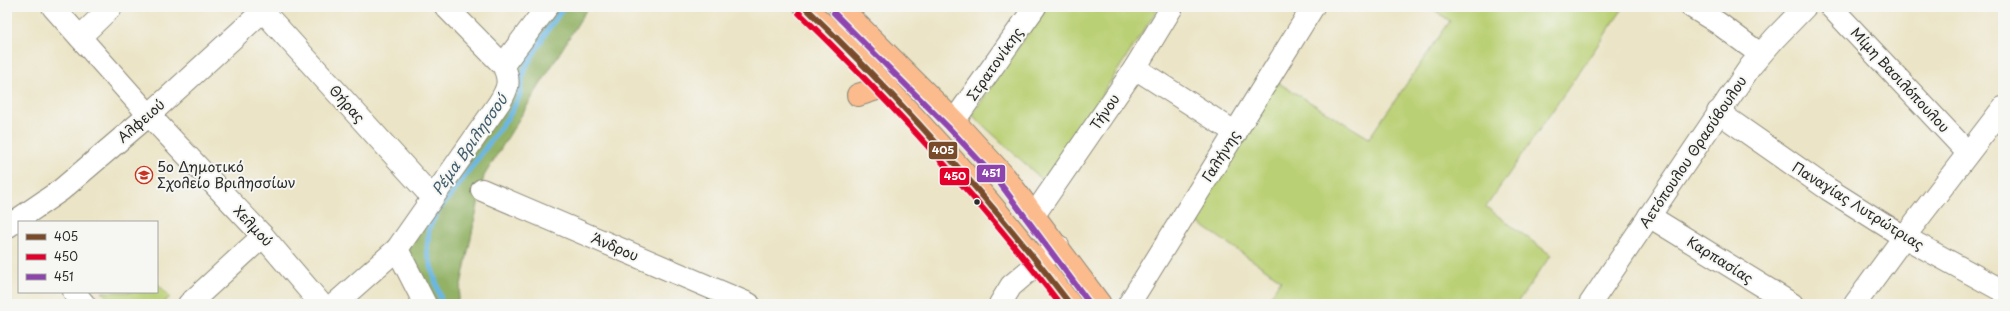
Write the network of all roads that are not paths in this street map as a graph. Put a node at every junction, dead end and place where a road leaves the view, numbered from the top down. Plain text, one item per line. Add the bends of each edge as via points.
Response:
1 (53, 7) edge
2 (111, 7) edge
3 (446, 7) edge
4 (547, 7) edge
5 (1035, 7) edge
6 (1172, 7) edge
7 (1313, 7) edge
8 (1692, 7) edge
9 (1805, 7) edge
10 (1831, 7) edge
11 (265, 9) edge
12 (844, 9) edge
13 (811, 20) edge
14 (80, 37) junction
15 (1760, 54) junction
16 (503, 65) junction
17 (1135, 68) junction
18 (886, 86) junction
19 (858, 95) dead end
20 (2003, 108) edge
21 (1718, 112) junction
22 (149, 115) junction
23 (954, 121) junction
24 (1236, 133) junction
25 (1968, 153) junction
26 (482, 190) dead end
27 (432, 197) junction
28 (1034, 215) junction
29 (1649, 216) junction
30 (19, 221) edge
31 (263, 236) junction
32 (1904, 237) junction
33 (1058, 246) junction
34 (397, 249) junction
35 (1039, 262) junction
36 (2003, 291) edge
37 (75, 293) edge
38 (316, 298) edge
39 (84, 304) edge
40 (189, 304) edge
41 (335, 304) edge
42 (425, 304) edge
43 (749, 304) edge
44 (1000, 304) edge
45 (1070, 304) edge
46 (1100, 304) edge
47 (1129, 304) edge
48 (1590, 304) edge
49 (1792, 304) edge
50 (1855, 304) edge

1 - 14 street, Χελμού
2 - 14 street
3 - 16 street
4 - 16 street
5 - 23 street, Στρατονίκης
6 - 17 street, Τήνου
7 - 24 street, Γαλήνης
8 - 15 street
9 - 15 street, Αετόπουλου Θρασύβουλου
10 - 25 street, Μίμη Βασιλόπουλου
11 - 22 street, Αλφειού
11 - 27 street, Θήρας
12 - 23 main road
13 - 18 main road
14 - 22 street, Χελμού
15 - 21 street, Αετόπουλου Θρασύβουλου
16 - 27 street via 509,76 503,96
17 - 24 street
17 - 28 street, Τήνου
18 - 19 main road
18 - 35 main road via 938,141
20 - 25 street
21 - 29 street, Αετόπουλου Θρασύβουλου
21 - 32 street, Παναγίας Λυτρώτριας via 1828,189
22 - 30 street, Αλφειού via 61,190
22 - 31 street, Χελμού
23 - 28 main road via 1005,177
24 - 47 street, Γαλήνης
25 - 32 street
26 - 43 street, Άνδρου
27 - 34 street
28 - 33 main road
29 - 48 street, Αετόπουλου Θρασύβουλου
29 - 49 street, Καρπασίας
31 - 38 street, Χελμού
31 - 40 street
32 - 36 street, Παναγίας Λυτρώτριας
32 - 50 street
33 - 35 street
33 - 46 main road
34 - 41 street
34 - 42 street
35 - 44 street via 1011,286
35 - 45 main road
37 - 39 street

